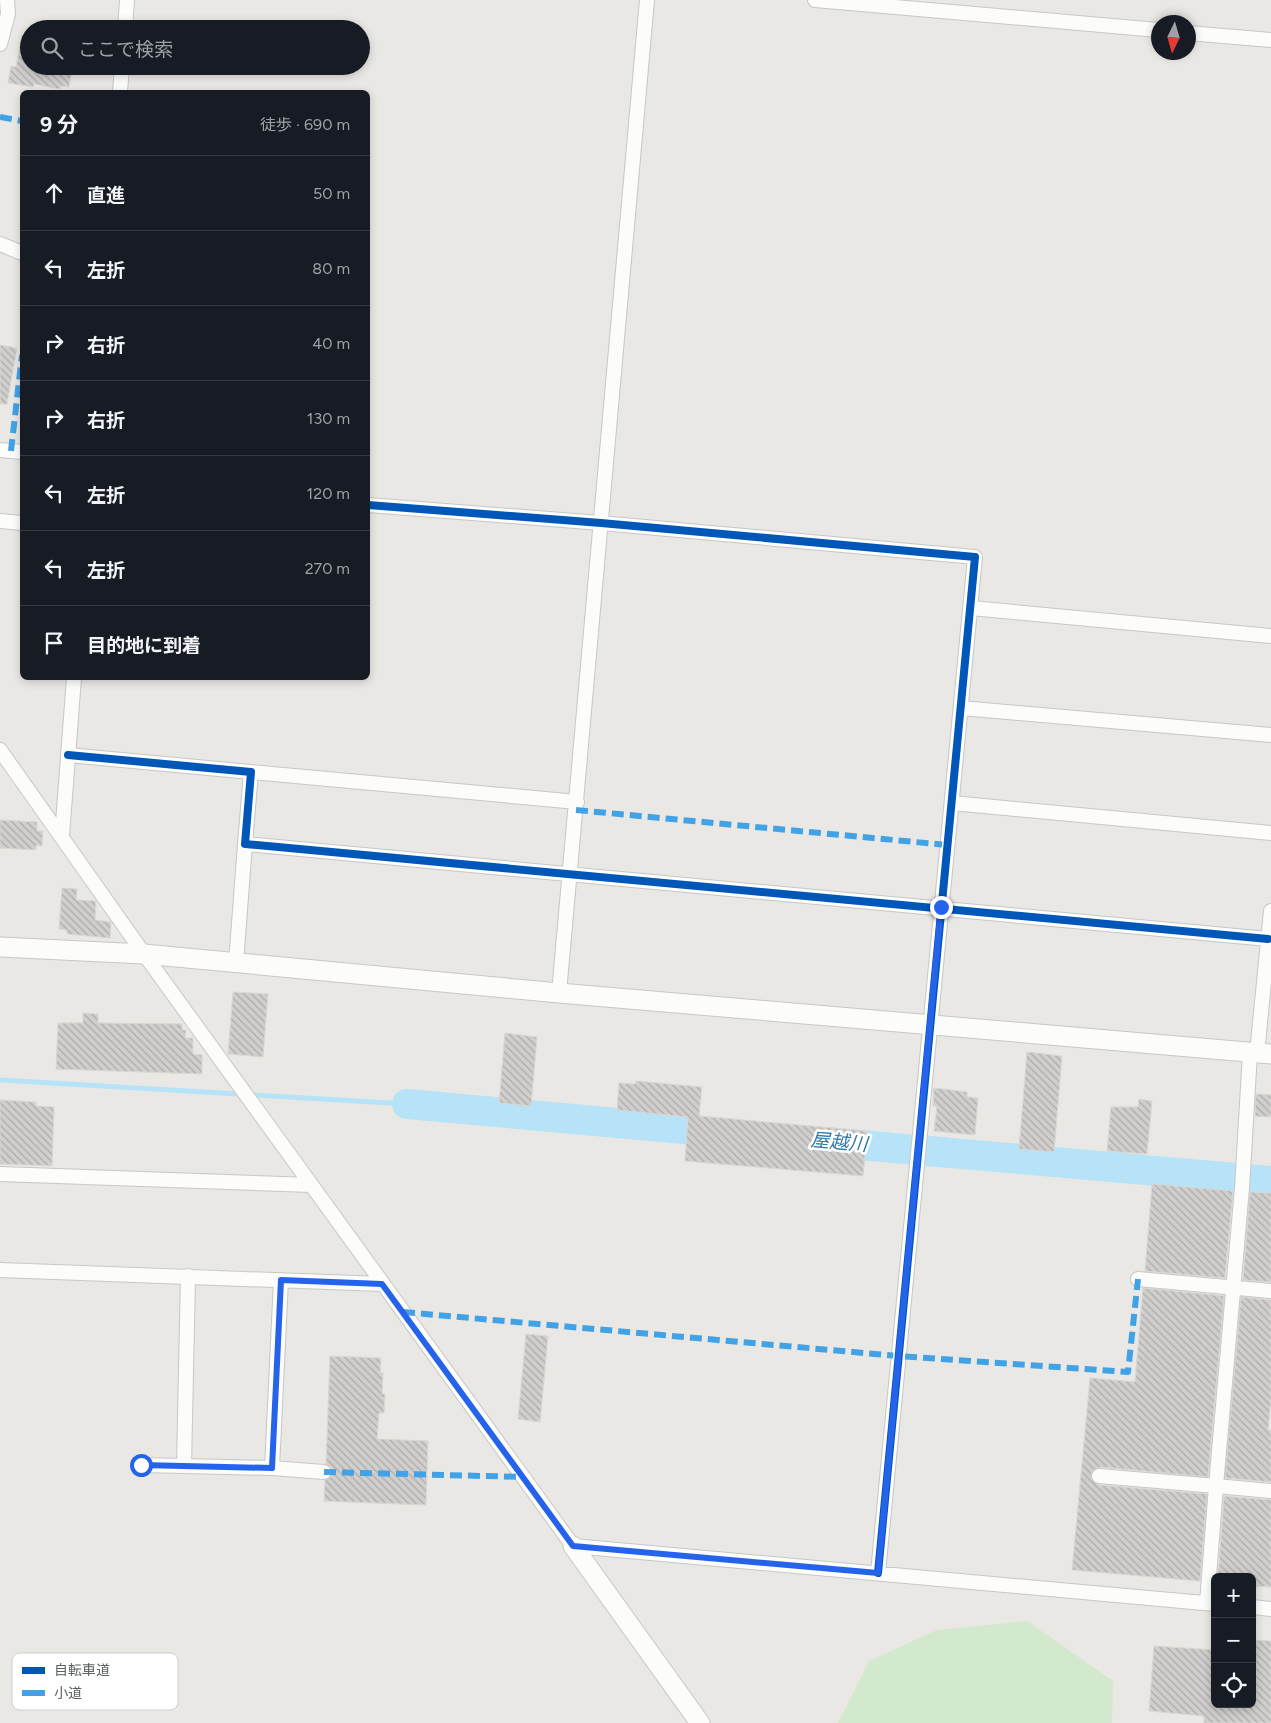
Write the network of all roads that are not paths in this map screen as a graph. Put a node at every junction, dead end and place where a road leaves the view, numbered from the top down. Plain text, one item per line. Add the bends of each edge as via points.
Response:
1 (7, 0) edge
2 (127, 0) edge
3 (648, 0) edge
4 (814, 0) edge
5 (126, 20) edge
6 (1151, 29) edge
7 (1196, 34) edge
8 (1271, 40) edge
9 (0, 44) edge
10 (121, 75) edge
11 (120, 90) edge
12 (0, 244) edge
13 (20, 252) edge
14 (0, 450) edge
15 (20, 452) edge
16 (370, 504) edge
17 (0, 521) edge
18 (20, 523) edge
19 (601, 523) junction
20 (971, 608) junction
21 (1271, 636) edge
22 (74, 680) edge
23 (961, 708) junction
24 (1271, 735) edge
25 (1, 753) edge
26 (68, 755) junction
27 (251, 772) junction
28 (577, 802) junction
29 (952, 803) junction
30 (1271, 833) edge
31 (62, 836) junction
32 (244, 844) junction
33 (570, 876) junction
34 (941, 907) junction
35 (1271, 911) edge
36 (1268, 940) junction
37 (0, 947) edge
38 (144, 954) junction
39 (236, 963) junction
40 (560, 993) junction
41 (930, 1025) junction
42 (1259, 1053) edge
43 (0, 1174) edge
44 (310, 1185) junction
45 (0, 1270) edge
46 (188, 1276) junction
47 (1138, 1279) dead end
48 (281, 1280) junction
49 (382, 1284) junction
50 (1234, 1287) junction
51 (1271, 1291) edge
52 (141, 1465) dead end
53 (184, 1466) junction
54 (272, 1468) junction
55 (324, 1472) dead end
56 (1099, 1476) dead end
57 (1216, 1486) junction
58 (1271, 1491) edge
59 (573, 1546) junction
60 (878, 1573) junction
61 (1212, 1573) edge
62 (1211, 1604) edge
63 (1256, 1607) edge
64 (1271, 1609) edge
65 (700, 1723) edge

1 - 9 street via 8,14
2 - 5 street
3 - 19 street
4 - 6 street
7 - 8 street
10 - 11 street
12 - 13 street
14 - 15 street
16 - 19 street
17 - 18 street
19 - 20 street via 975,557
19 - 28 street
20 - 21 street
20 - 23 street
22 - 26 street
23 - 24 street
23 - 29 street
25 - 31 street
26 - 27 street
26 - 31 street
27 - 28 street
27 - 32 street
28 - 33 street
29 - 30 street
29 - 34 street
31 - 38 street
32 - 33 street
32 - 39 street
33 - 34 street
33 - 40 street
34 - 36 street
34 - 41 street
35 - 36 street
36 - 42 street
37 - 38 street
38 - 39 street
38 - 44 street
39 - 40 street
40 - 41 street
41 - 42 street
41 - 60 street
42 - 50 street via 1242,1166
43 - 44 street
44 - 49 street
45 - 46 street
46 - 48 street
46 - 53 street
47 - 50 street
48 - 49 street
48 - 54 street
49 - 59 street
50 - 51 street
50 - 57 street
52 - 53 street
53 - 54 street
54 - 55 street
56 - 57 street
57 - 58 street
57 - 61 street
59 - 60 street
59 - 65 street
60 - 62 street
63 - 64 street

